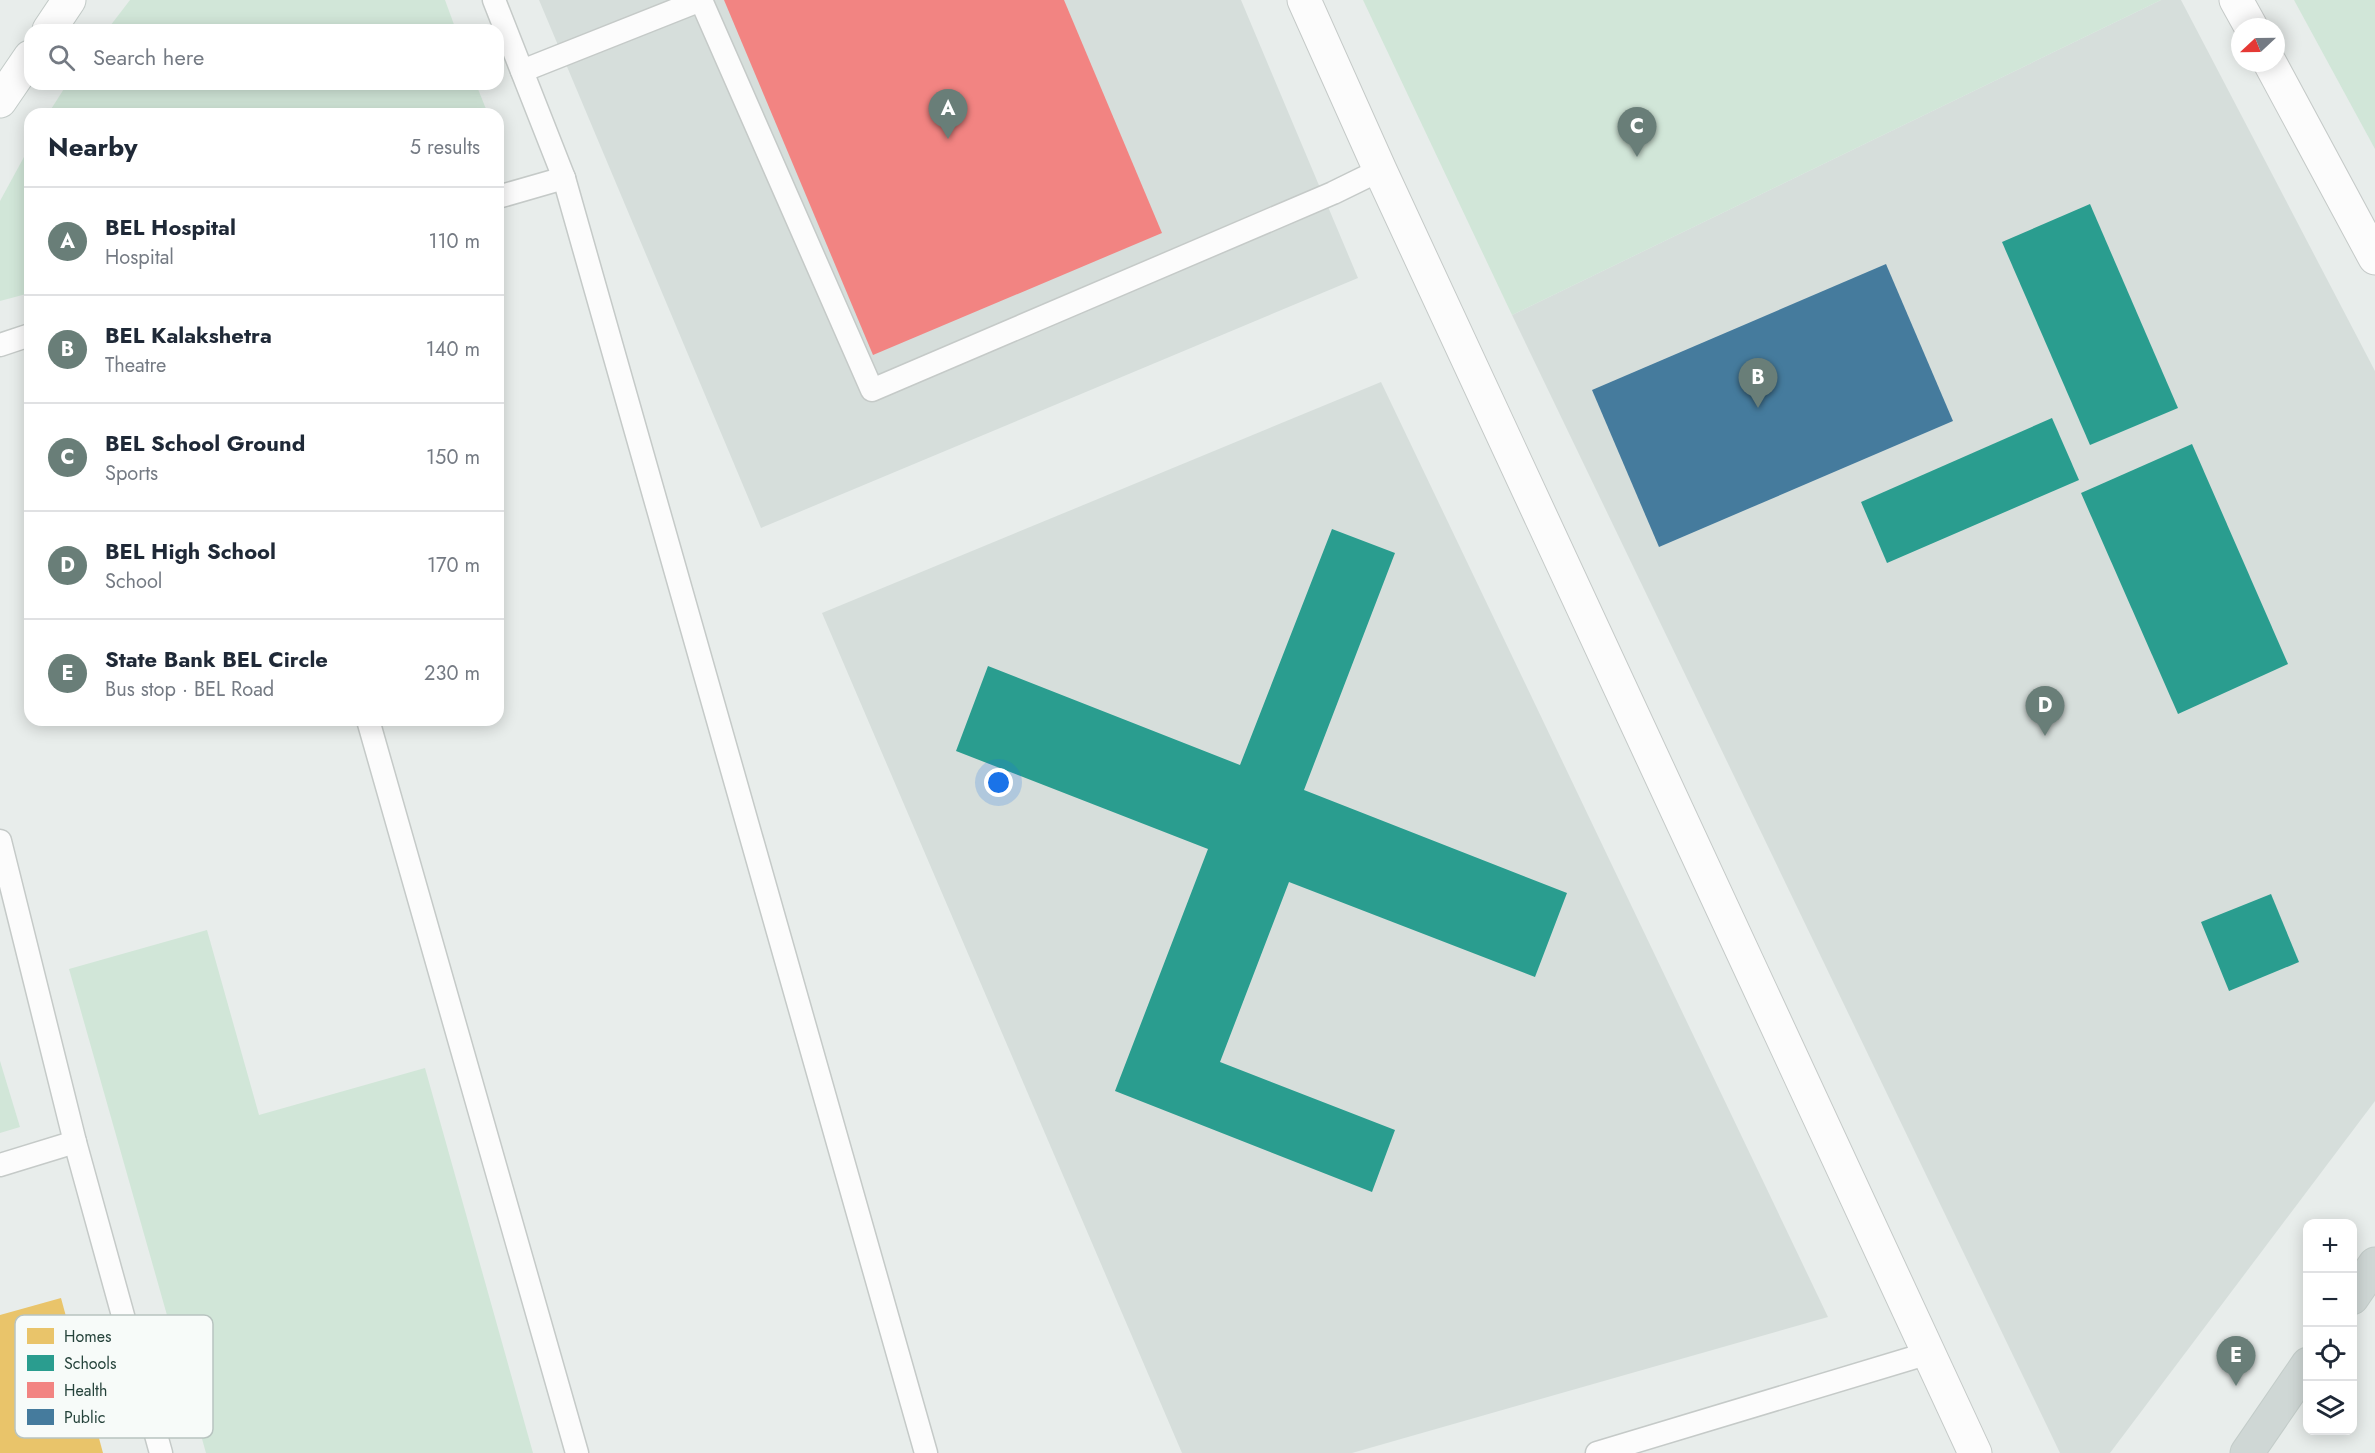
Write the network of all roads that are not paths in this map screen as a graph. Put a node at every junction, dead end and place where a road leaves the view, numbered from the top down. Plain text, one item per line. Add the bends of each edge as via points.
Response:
1 (69, 0) edge
2 (494, 0) edge
3 (1304, 0) edge
4 (2236, 0) edge
5 (2246, 18) edge
6 (53, 24) edge
7 (503, 24) edge
8 (504, 25) edge
9 (24, 66) edge
10 (522, 71) junction
11 (2275, 72) edge
12 (0, 101) edge
13 (1380, 170) junction
14 (564, 178) junction
15 (504, 194) edge
16 (2375, 258) edge
17 (24, 337) edge
18 (0, 345) edge
19 (370, 726) edge
20 (0, 841) edge
21 (75, 1142) junction
22 (0, 1165) edge
23 (2375, 1264) edge
24 (2357, 1291) edge
25 (123, 1315) edge
26 (1929, 1353) junction
27 (2303, 1370) edge
28 (157, 1438) edge
29 (161, 1453) edge
30 (577, 1453) edge
31 (926, 1453) edge
32 (1597, 1453) edge
33 (1975, 1453) edge
34 (2247, 1453) edge

1 - 6 street
2 - 7 lane
3 - 13 street
4 - 5 street
8 - 10 lane
9 - 12 street
10 - 13 lane via 701,0 872,390
10 - 14 lane
11 - 16 street
13 - 26 street
14 - 15 lane
14 - 31 lane
17 - 18 lane
19 - 30 lane
20 - 21 lane
21 - 22 lane
21 - 25 lane
23 - 24 main road
26 - 32 lane
26 - 33 street
27 - 34 main road
28 - 29 lane

